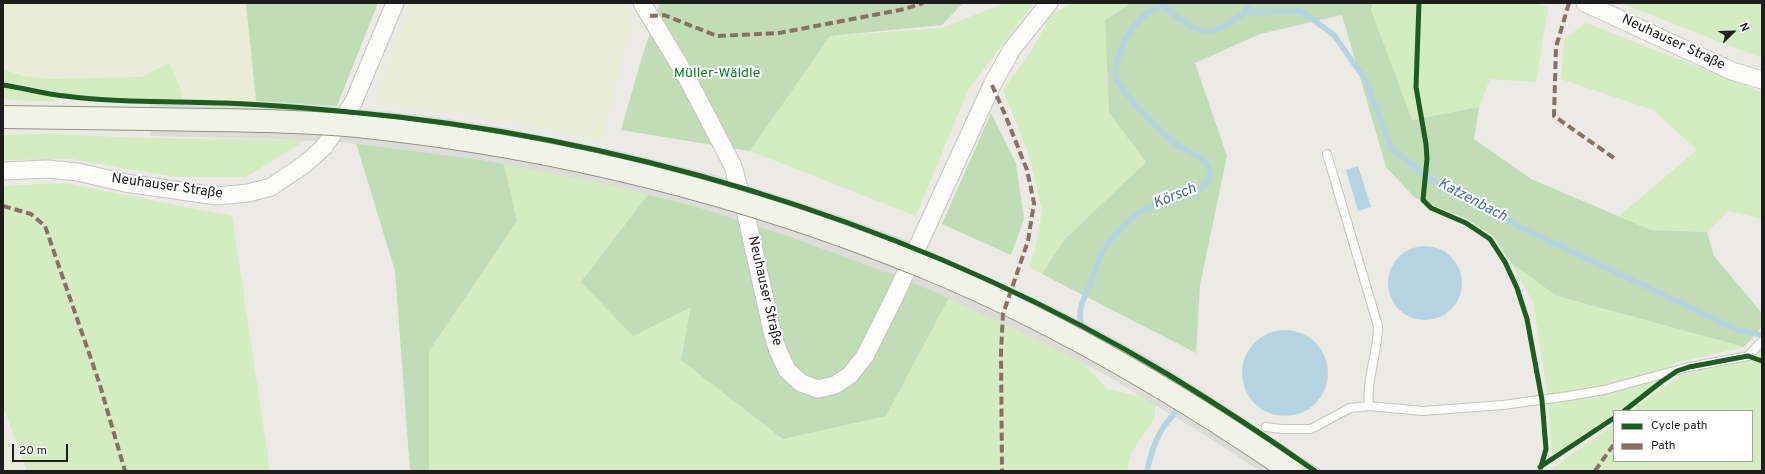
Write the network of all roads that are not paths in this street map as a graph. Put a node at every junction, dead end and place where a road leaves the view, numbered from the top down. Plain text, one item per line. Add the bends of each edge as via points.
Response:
1 (395, 3) edge
2 (642, 3) edge
3 (1049, 3) edge
4 (1585, 3) edge
5 (1762, 80) edge
6 (3, 117) edge
7 (1327, 154) dead end
8 (3, 171) edge
9 (1761, 342) edge
10 (1369, 406) junction
11 (1266, 427) dead end
12 (1291, 471) edge

1 - 8 street, Neuhauser Straße via 353,102 324,147 305,164 271,187 248,193 217,196 125,183 78,172 47,169
2 - 3 street, Neuhauser Straße via 684,74 732,166 778,351 787,370 801,383 818,389 835,385 850,375 864,356 894,298 992,85 1012,49
4 - 5 street, Neuhauser Straße via 1732,71
6 - 12 main road, bridge via 309,122 494,144 638,174 720,195 861,243 1001,302 1068,335 1160,386
7 - 10 lane via 1378,326 1378,343 1367,391
9 - 10 lane via 1748,356 1689,367 1604,390 1533,401 1423,411
10 - 11 lane via 1350,408 1311,429

